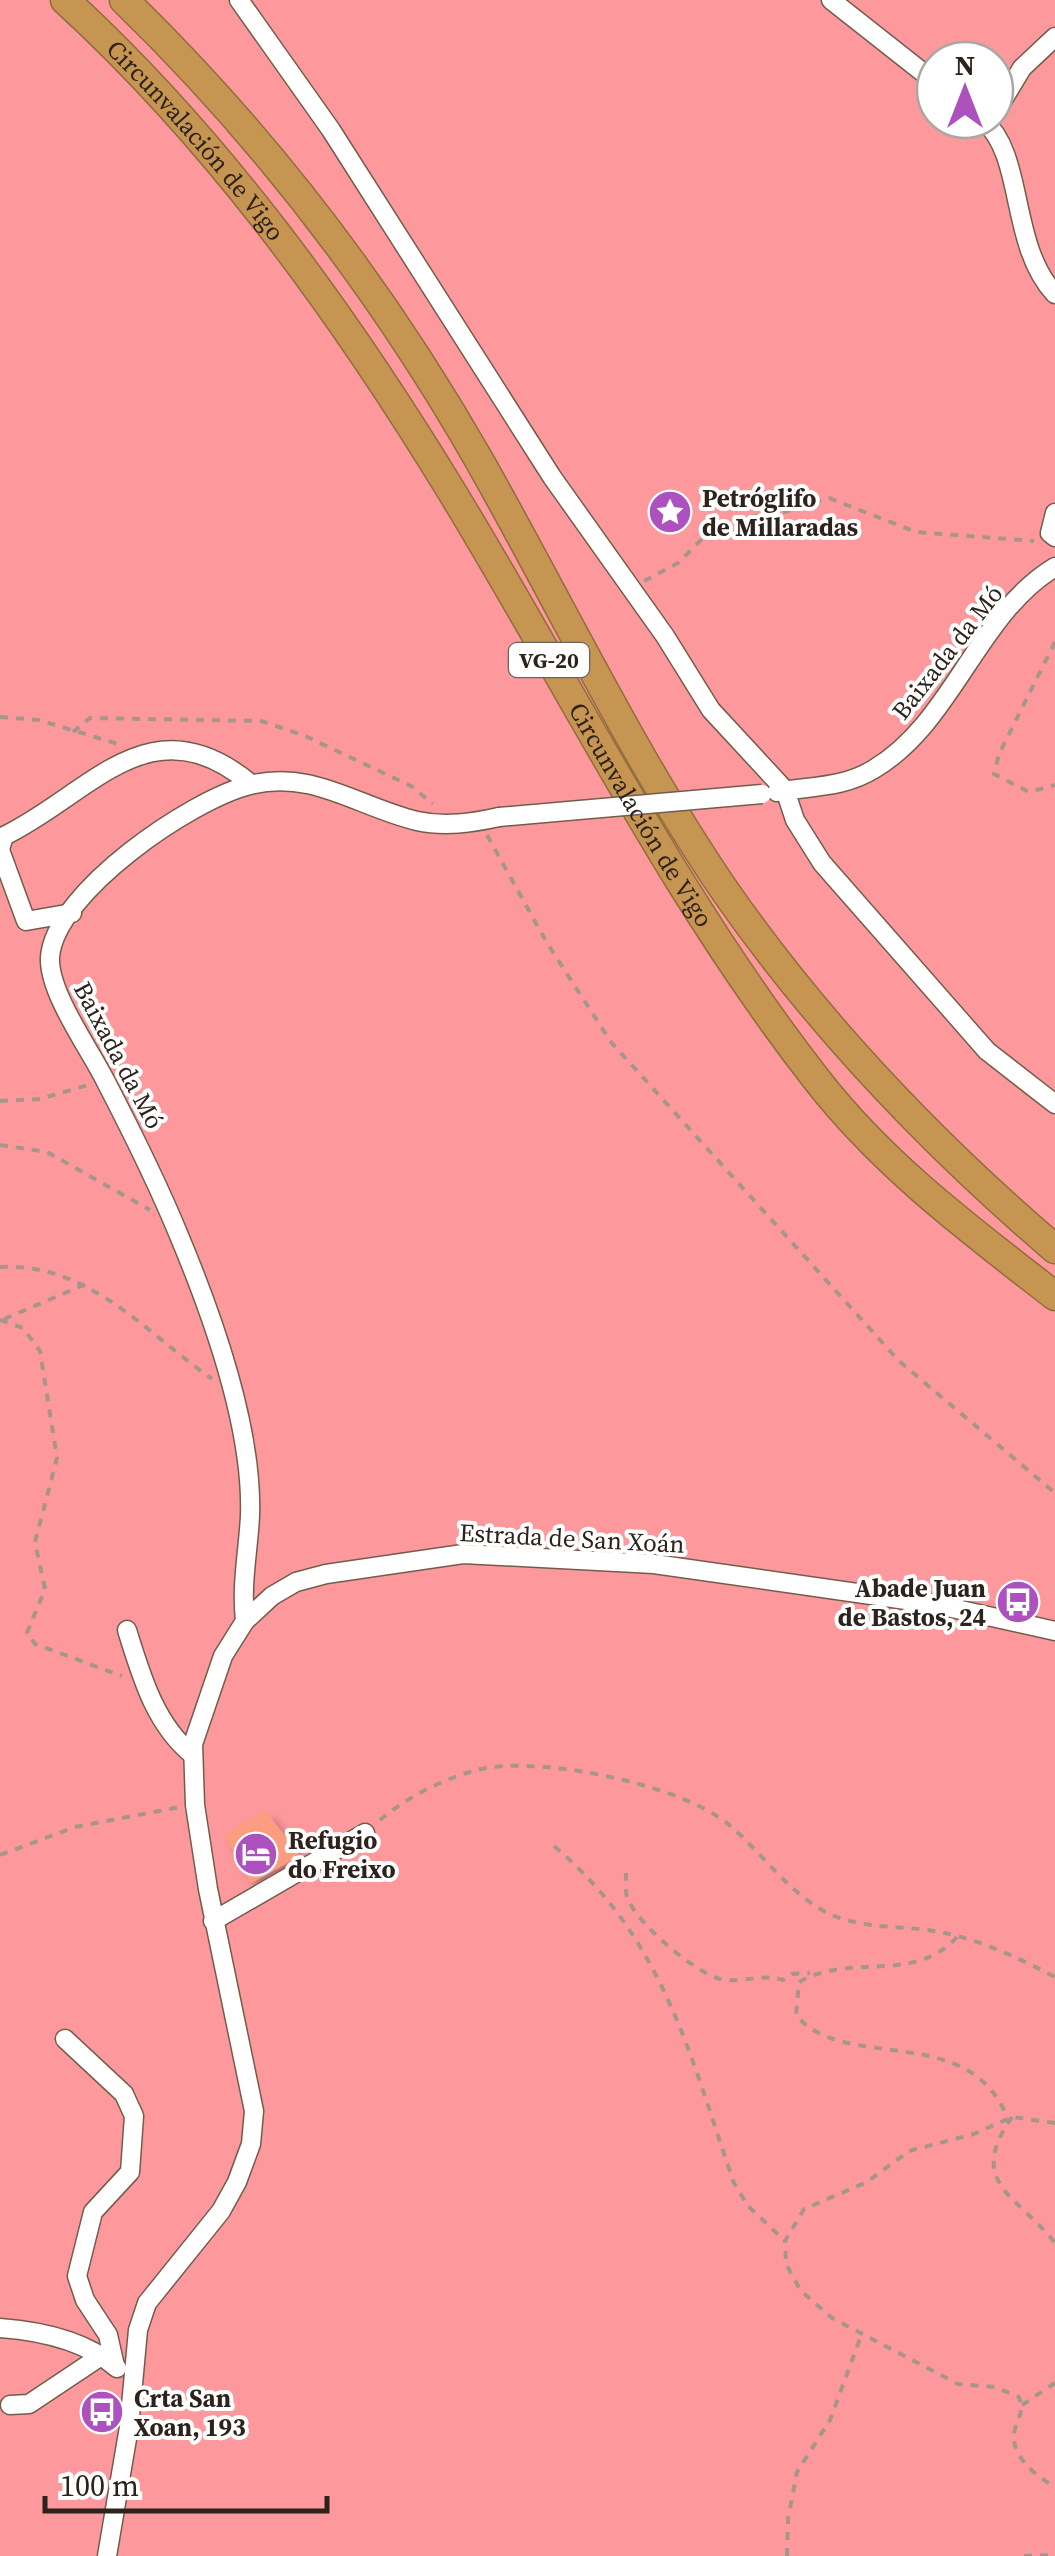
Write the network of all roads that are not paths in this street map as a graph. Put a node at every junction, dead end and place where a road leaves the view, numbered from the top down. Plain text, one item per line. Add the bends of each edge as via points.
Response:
1 (65, 0) edge
2 (124, 0) edge
3 (239, 0) edge
4 (831, 0) edge
5 (1055, 37) edge
6 (915, 66) edge
7 (1015, 79) edge
8 (1000, 140) edge
9 (1055, 294) edge
10 (1055, 514) edge
11 (1054, 537) edge
12 (1055, 567) edge
13 (251, 784) junction
14 (785, 790) junction
15 (0, 849) edge
16 (72, 913) junction
17 (1055, 1104) edge
18 (1055, 1249) edge
19 (1055, 1296) edge
20 (245, 1621) junction
21 (127, 1630) dead end
22 (1055, 1631) edge
23 (193, 1756) junction
24 (365, 1832) road end
25 (213, 1921) junction
26 (65, 2039) dead end
27 (0, 2328) edge
28 (108, 2361) junction
29 (132, 2388) junction
30 (10, 2404) dead end
31 (107, 2556) edge

1 - 19 highway, Circunvalación de Vigo / VG-20 via 222,166 339,315 452,492 684,893 819,1082 924,1196
2 - 18 highway, Circunvalación de Vigo / VG-20 via 257,144 399,332 478,459 685,829 758,937 884,1090
3 - 14 street via 711,710
4 - 6 street
5 - 7 street
8 - 9 street via 1032,262
10 - 11 street
12 - 14 street, Baixada da Mó via 1016,600 910,741 873,770 820,789
13 - 14 street, Baixada da Mó, bridge via 314,782 416,820 450,824
13 - 15 street via 225,763 146,752 119,761 4,836
13 - 16 street, Baixada da Mó via 187,809 155,830
14 - 17 street via 822,864 871,923 987,1051
15 - 16 street via 26,922
16 - 20 street, Baixada da Mó via 50,962 54,982 170,1214 231,1385 250,1514 242,1567
20 - 22 street, Estrada de San Xoán via 296,1582 463,1554 654,1564 934,1604
20 - 23 street, Estrada de San Xoán via 206,1698
21 - 23 street via 166,1727
23 - 25 street, Estrada de San Xoán
24 - 25 street
25 - 29 street, Estrada de San Xoán via 254,2111 251,2144 221,2210 148,2303
26 - 28 street via 124,2094 134,2116 130,2172 93,2212 76,2276 108,2335
27 - 28 street via 52,2336
28 - 29 street
28 - 30 street via 28,2404
29 - 31 street, Estrada de San Xoán

